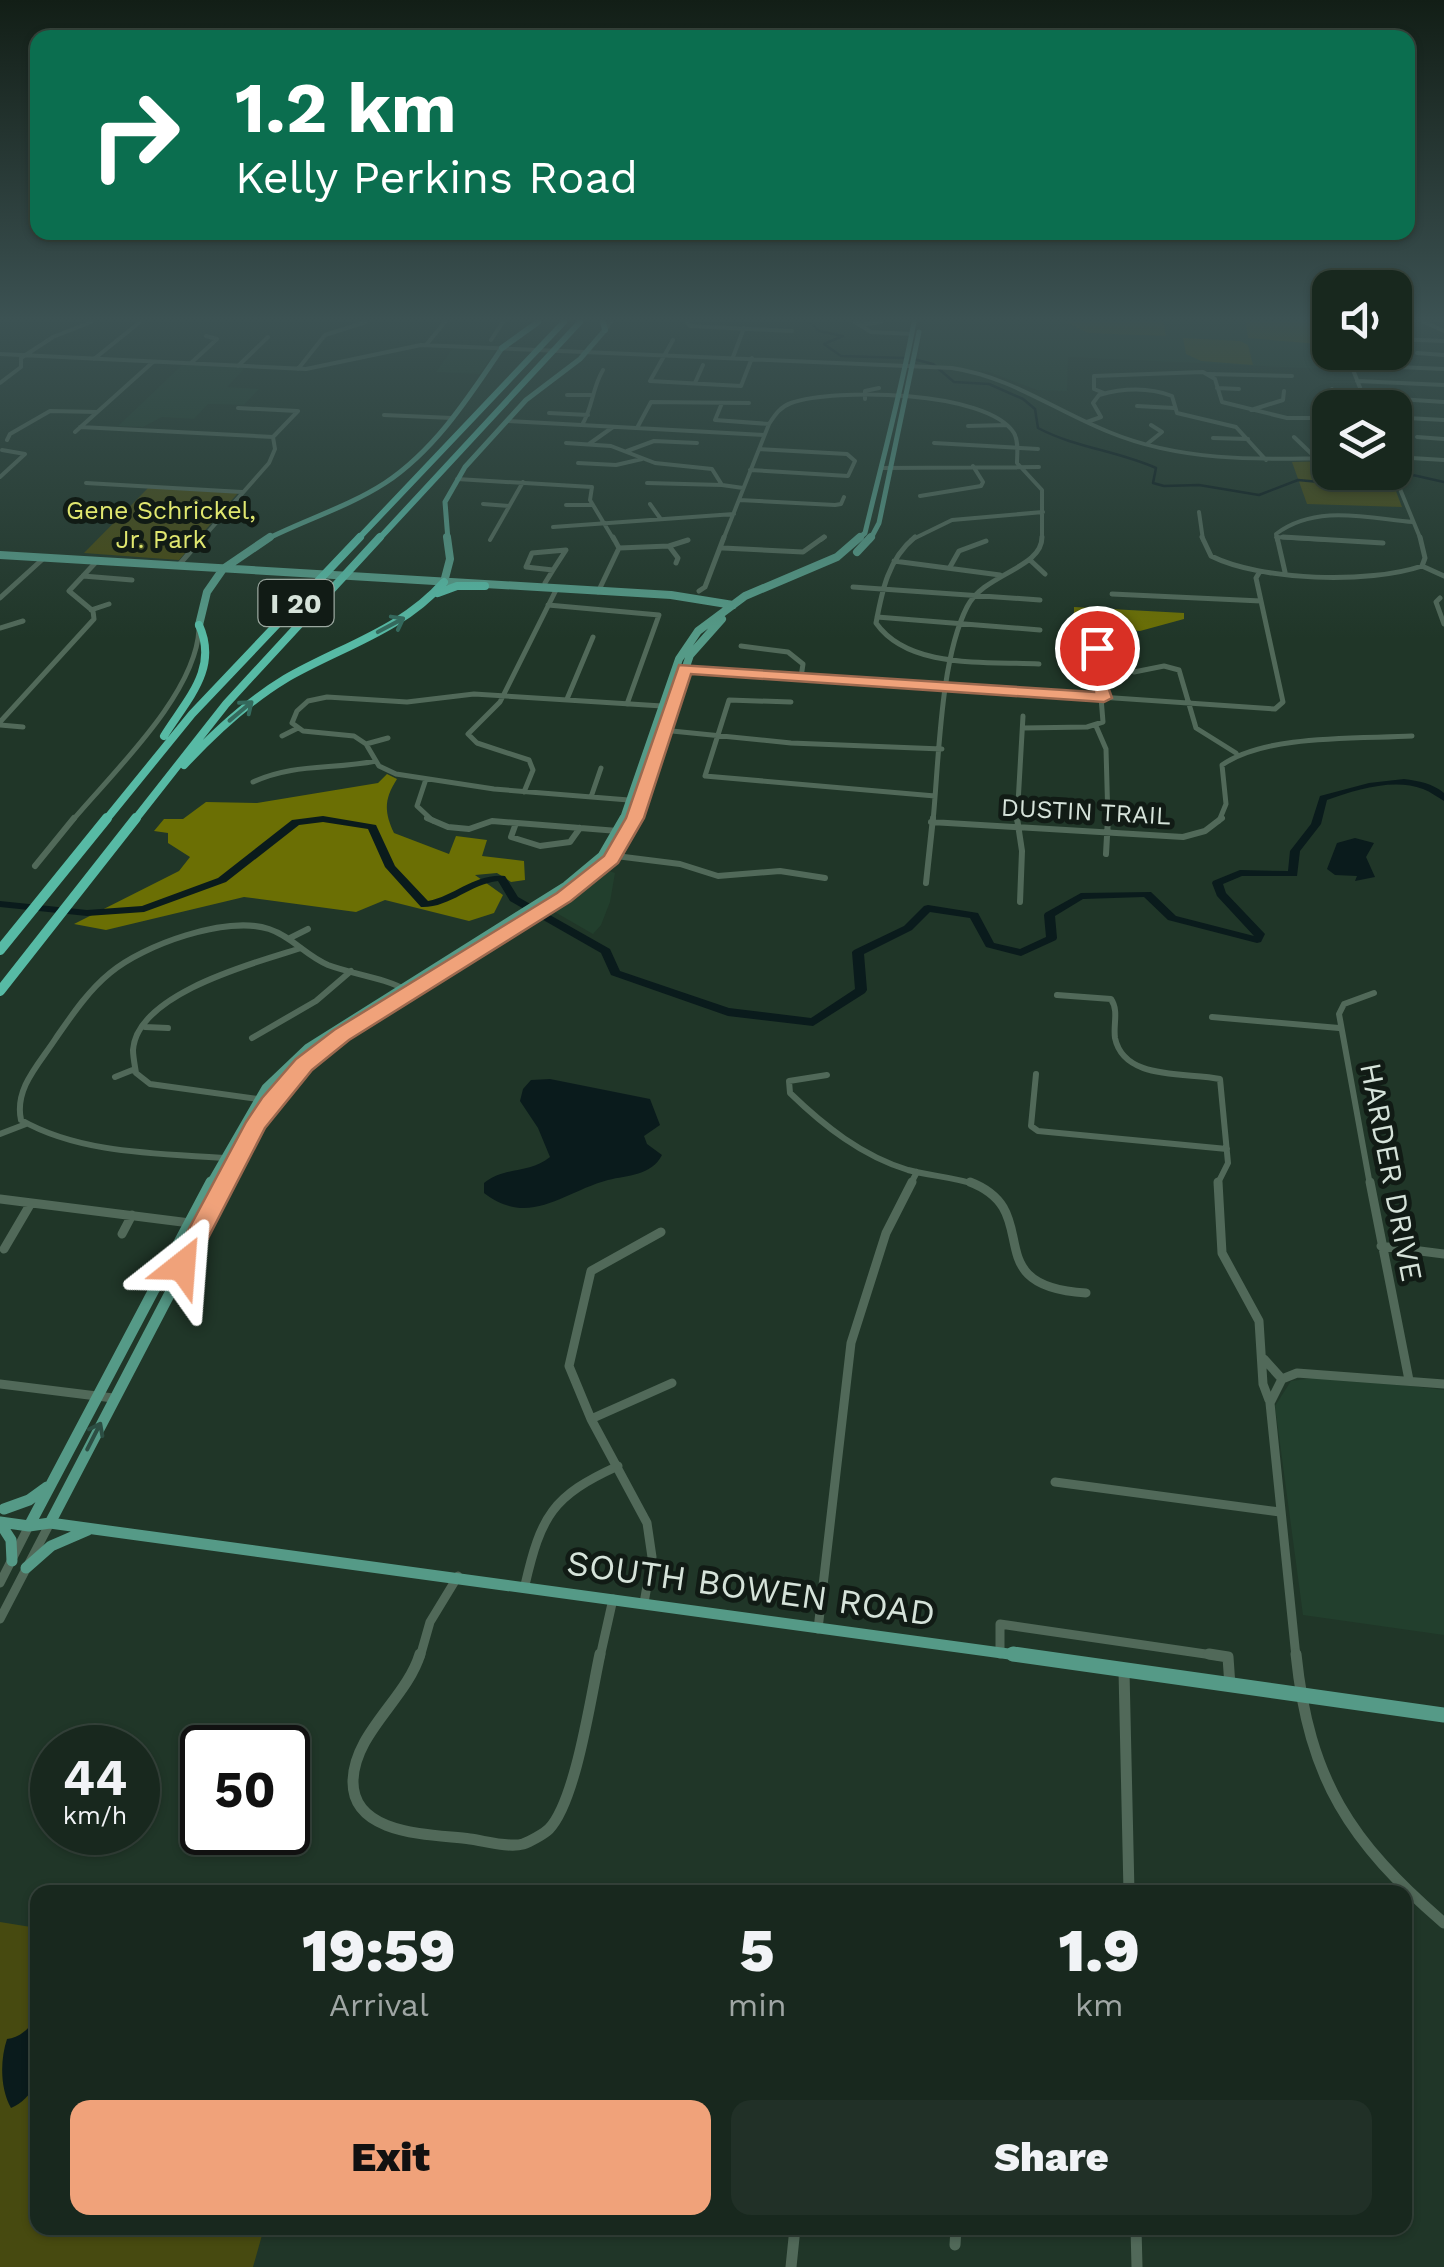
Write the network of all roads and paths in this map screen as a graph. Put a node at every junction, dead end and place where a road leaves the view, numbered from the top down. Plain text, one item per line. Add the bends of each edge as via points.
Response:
1 (20, 428) edge
2 (80, 428) edge
3 (282, 428) edge
4 (442, 428) edge
5 (463, 428) edge
6 (482, 428) edge
7 (502, 428) edge
8 (612, 428) edge
9 (632, 428) edge
10 (637, 428) joint
11 (768, 428) edge
12 (897, 428) edge
13 (1008, 428) edge
14 (1103, 428) edge
15 (1155, 428) edge
16 (1235, 428) edge
17 (764, 435) junction
18 (1294, 437) dead end
19 (1417, 437) dead end
20 (273, 438) junction
21 (1213, 438) dead end
22 (1444, 439) edge
23 (7, 440) dead end
24 (1248, 440) junction
25 (934, 442) dead end
26 (696, 443) dead end
27 (566, 444) dead end
28 (589, 444) junction
29 (1147, 444) junction
30 (1018, 447) junction
31 (759, 448) junction
32 (1038, 449) dead end
33 (2, 450) edge
34 (627, 451) junction
35 (1312, 454) edge
36 (1412, 457) edge
37 (642, 459) junction
38 (1312, 459) edge
39 (1266, 460) junction
40 (1444, 460) edge
41 (926, 461) dead end
42 (578, 464) dead end
43 (973, 466) junction
44 (1019, 466) junction
45 (1039, 467) dead end
46 (886, 468) junction
47 (750, 470) junction
48 (934, 470) junction
49 (0, 476) edge
50 (457, 478) junction
51 (523, 482) junction
52 (86, 483) dead end
53 (647, 483) dead end
54 (722, 484) junction
55 (743, 488) junction
56 (1400, 490) edge
57 (242, 492) junction
58 (792, 492) dead end
59 (1392, 494) dead end
60 (1402, 495) junction
61 (844, 496) dead end
62 (920, 496) dead end
63 (739, 500) junction
64 (788, 503) junction
65 (482, 504) dead end
66 (650, 504) dead end
67 (566, 505) dead end
68 (592, 505) junction
69 (510, 506) junction
70 (1042, 512) junction
71 (1199, 512) dead end
72 (734, 514) junction
73 (660, 518) junction
74 (1413, 522) junction
75 (554, 527) dead end
76 (606, 527) junction
77 (825, 537) dead end
78 (1276, 537) junction
79 (490, 540) dead end
80 (688, 540) dead end
81 (762, 541) dead end
82 (986, 541) dead end
83 (1382, 544) dead end
84 (670, 546) junction
85 (619, 548) junction
86 (723, 548) junction
87 (757, 550) junction
88 (0, 553) edge
89 (46, 556) junction
90 (1030, 560) junction
91 (97, 561) junction
92 (894, 561) junction
93 (180, 564) junction
94 (676, 564) dead end
95 (1422, 566) junction
96 (226, 568) junction
97 (950, 568) junction
98 (449, 572) junction
99 (554, 572) junction
100 (1285, 572) junction
101 (1045, 574) dead end
102 (1258, 574) junction
103 (1000, 575) junction
104 (83, 576) junction
105 (1444, 576) edge
106 (132, 580) dead end
107 (465, 580) junction
108 (444, 582) junction
109 (517, 582) junction
110 (550, 585) junction
111 (485, 586) junction
112 (854, 588) dead end
113 (600, 589) junction
114 (882, 589) junction
115 (699, 590) junction
116 (752, 593) junction
117 (1112, 594) dead end
118 (434, 595) junction
119 (972, 596) junction
120 (1443, 597) edge
121 (0, 598) edge
122 (708, 598) junction
123 (1040, 600) dead end
124 (1261, 601) junction
125 (737, 602) junction
126 (109, 604) dead end
127 (548, 605) junction
128 (91, 610) junction
129 (720, 612) junction
130 (877, 618) junction
131 (23, 621) dead end
132 (1444, 624) edge
133 (200, 625) junction
134 (960, 626) junction
135 (0, 628) edge
136 (1040, 630) dead end
137 (594, 637) dead end
138 (1102, 644) dead end
139 (208, 645) junction
140 (197, 646) junction
141 (742, 646) dead end
142 (951, 658) junction
143 (1039, 664) dead end
144 (680, 668) junction
145 (1134, 672) dead end
146 (801, 677) junction
147 (947, 687) junction
148 (503, 695) junction
149 (1104, 698) junction
150 (566, 699) junction
151 (791, 702) dead end
152 (627, 704) junction
153 (1190, 704) junction
154 (662, 706) junction
155 (1024, 716) dead end
156 (0, 723) edge
157 (1096, 726) junction
158 (23, 727) dead end
159 (298, 728) junction
160 (1022, 728) junction
161 (653, 732) junction
162 (664, 732) junction
163 (282, 736) dead end
164 (716, 736) junction
165 (1412, 736) dead end
166 (388, 738) dead end
167 (366, 744) junction
168 (942, 749) junction
169 (1236, 753) junction
170 (376, 761) junction
171 (602, 768) dead end
172 (426, 779) junction
173 (254, 782) dead end
174 (524, 792) junction
175 (935, 796) junction
176 (590, 797) junction
177 (630, 800) junction
178 (641, 801) junction
179 (932, 822) junction
180 (516, 823) junction
181 (98, 828) junction
182 (580, 828) junction
183 (1017, 828) junction
184 (619, 831) junction
185 (1107, 834) junction
186 (1106, 854) dead end
187 (608, 856) junction
188 (104, 859) junction
189 (35, 866) dead end
190 (825, 878) dead end
191 (926, 883) dead end
192 (1020, 902) dead end
193 (521, 918) junction
194 (308, 929) dead end
195 (290, 938) junction
196 (37, 944) junction
197 (302, 948) junction
198 (0, 950) edge
199 (118, 955) dead end
200 (128, 962) junction
201 (351, 971) junction
202 (226, 973) junction
203 (234, 984) dead end
204 (406, 989) junction
205 (0, 991) edge
206 (1374, 993) dead end
207 (1057, 995) dead end
208 (0, 1001) edge
209 (1212, 1016) dead end
210 (145, 1027) junction
211 (168, 1028) dead end
212 (1340, 1028) junction
213 (252, 1038) dead end
214 (135, 1070) junction
215 (1036, 1074) dead end
216 (827, 1075) dead end
217 (114, 1076) dead end
218 (258, 1099) junction
219 (26, 1124) junction
220 (0, 1134) edge
221 (1227, 1150) junction
222 (224, 1158) junction
223 (238, 1159) junction
224 (917, 1172) junction
225 (0, 1200) edge
226 (31, 1203) junction
227 (132, 1215) junction
228 (190, 1223) junction
229 (660, 1232) dead end
230 (122, 1234) dead end
231 (1381, 1246) junction
232 (4, 1249) dead end
233 (1444, 1254) edge
234 (1086, 1293) dead end
235 (1262, 1354) junction
236 (1282, 1379) junction
237 (1408, 1380) junction
238 (672, 1383) dead end
239 (0, 1384) edge
240 (1444, 1384) edge
241 (97, 1396) junction
242 (113, 1398) junction
243 (1270, 1403) junction
244 (591, 1418) junction
245 (618, 1466) junction
246 (1055, 1482) dead end
247 (51, 1484) junction
248 (1280, 1512) junction
249 (1, 1516) edge
250 (32, 1520) junction
251 (50, 1523) junction
252 (89, 1530) junction
253 (12, 1561) junction
254 (26, 1568) junction
255 (458, 1576) junction
256 (0, 1584) edge
257 (525, 1586) junction
258 (613, 1598) junction
259 (644, 1603) junction
260 (0, 1619) edge
261 (818, 1629) junction
262 (1000, 1654) junction
263 (1124, 1671) junction
264 (1230, 1686) junction
265 (1299, 1696) junction
266 (1444, 1715) edge
267 (1129, 1885) edge
268 (1400, 1885) edge
269 (1412, 1896) edge
270 (1444, 1924) edge
271 (794, 2235) edge
272 (956, 2235) edge
273 (1136, 2235) edge
274 (955, 2245) dead end
275 (791, 2267) edge
276 (1137, 2267) edge

1 - 23 street
2 - 20 street
3 - 20 street
4 - 96 main road via 380,486 256,546
5 - 181 highway, I 20 via 201,704
6 - 188 highway, I 20 via 226,704
7 - 50 main road
8 - 28 street
9 - 10 street
10 - 17 street
11 - 17 street
12 - 46 main road
13 - 30 street
14 - 29 street
15 - 29 street via 1162,432
16 - 24 street
17 - 31 street
18 - 35 street
19 - 22 street
20 - 57 street via 269,463
21 - 24 street
24 - 39 street
25 - 30 street
26 - 34 street via 654,442
27 - 28 street
28 - 34 street
29 - 39 street
30 - 32 street
30 - 44 street
31 - 47 street
31 - 47 street via 855,461 848,476
33 - 49 street via 25,454
34 - 37 street
36 - 40 street
37 - 42 street
37 - 54 street via 712,469
38 - 39 street
41 - 48 street
43 - 44 street
43 - 48 street
43 - 62 street via 981,486
44 - 45 street
44 - 70 street via 1040,486
46 - 48 street
46 - 116 main road via 858,542
46 - 125 main road via 879,523 861,548 822,571
47 - 55 street
50 - 51 street
50 - 98 main road via 445,502
51 - 68 street via 590,486
51 - 69 street
52 - 57 street
53 - 54 street
54 - 55 street
55 - 63 street
56 - 60 street
57 - 93 street
58 - 64 street
59 - 60 street
60 - 74 street
61 - 64 street via 838,505
63 - 64 street
63 - 72 street
65 - 69 street
66 - 73 street
67 - 68 street
68 - 76 street
69 - 79 street
70 - 90 street via 1042,548
70 - 92 street via 933,524 915,533
71 - 102 street via 1209,554
72 - 73 street
72 - 86 street
73 - 76 street
74 - 78 street via 1316,517 1286,526
74 - 95 street
75 - 76 street
76 - 85 street
77 - 87 street via 803,552
78 - 83 street
78 - 100 street
80 - 84 street
81 - 87 street
82 - 97 street via 959,551
84 - 85 street
84 - 94 street
85 - 113 street
86 - 87 street
86 - 115 street
88 - 89 main road
89 - 91 main road
89 - 93 main road
89 - 121 street
90 - 101 street
90 - 103 street
91 - 93 main road
91 - 104 street
92 - 97 street
92 - 114 street
93 - 96 main road
95 - 100 street via 1392,575
95 - 105 street
96 - 108 main road
96 - 133 main road via 208,590
97 - 103 street
98 - 107 main road
98 - 108 main road
99 - 99 street via 566,550 532,553 527,568
99 - 110 street
100 - 102 street
102 - 124 street
103 - 119 street
104 - 106 street
104 - 128 street via 68,594
107 - 108 main road
107 - 109 main road
108 - 111 main road
108 - 118 highway
109 - 110 main road
109 - 111 main road
110 - 111 main road
110 - 113 main road
110 - 127 street
111 - 118 highway via 450,587
112 - 114 street
113 - 115 main road
113 - 122 main road
114 - 119 street
114 - 130 street
115 - 125 main road
116 - 125 main road
116 - 125 main road
117 - 124 street
188 -> 118 highway via 190,759 249,704
119 - 123 street
119 - 134 street
120 - 132 street via 1436,600
122 - 125 main road
122 - 129 main road via 721,604
124 - 153 street via 1281,706
125 - 129 main road
125 - 144 main road
126 - 128 street
127 - 148 street
127 - 152 street via 658,615
128 - 156 street via 91,623
129 - 144 main road via 698,631
130 - 134 street
130 - 142 street via 892,643
131 - 135 street
133 - 139 highway
133 - 140 street
134 - 136 street
134 - 142 street
137 - 150 street
138 - 149 street via 1098,681
139 - 140 highway
139 - 181 highway via 187,704
140 - 189 street via 182,688
141 - 146 street via 795,655 803,664
142 - 143 street
142 - 147 street
144 - 146 street
144 - 154 main road
144 - 162 main road
145 - 153 street via 1175,667
146 - 147 street
147 - 149 street
147 - 168 street
148 - 150 street
148 - 159 street via 407,702 316,698 294,716
148 - 174 street via 468,734 529,760 533,770
149 - 153 street
149 - 157 street via 1104,719
150 - 152 street
151 - 164 street via 729,700
152 - 154 street
153 - 169 street via 1199,732
154 - 161 main road
155 - 160 street
156 - 158 street
157 - 160 street
157 - 185 street via 1104,737
159 - 163 street
159 - 167 street
160 - 183 street
161 - 162 street
161 - 177 main road
162 - 164 street
162 - 178 main road
164 - 168 street
164 - 175 street via 707,778
165 - 169 street
166 - 167 street
167 - 170 street
168 - 175 street
169 - 185 street, DUSTIN TRAIL via 1222,765 1226,811 1213,827 1183,837
170 - 172 street via 396,774
170 - 173 street via 282,769
171 - 176 street
172 - 174 street
172 - 180 street via 419,811 442,826
174 - 176 street
175 - 179 street
176 - 177 street
177 - 178 street
177 - 184 main road
178 - 187 main road
179 - 183 street, DUSTIN TRAIL
179 - 191 street
180 - 182 street
180 - 182 street via 512,840 534,844 567,844
181 - 198 highway, I 20
182 - 184 street
183 - 185 street, DUSTIN TRAIL
183 - 192 street
184 - 187 main road
185 - 186 street
187 - 190 street via 680,864 718,876 781,871
187 - 193 main road
187 - 193 main road via 548,907
188 - 196 highway, I 20
193 - 204 main road
194 - 195 street
195 - 197 street
195 - 200 street via 232,926
196 - 205 highway, I 20
196 - 208 highway
197 - 201 street
197 - 202 street
199 - 200 street
200 - 219 street via 75,1011 19,1096 18,1114
201 - 204 street
201 - 213 street via 316,1002
202 - 203 street
202 - 210 street via 176,993
204 - 218 main road via 308,1048
204 - 223 main road via 304,1064 270,1103
206 - 212 street, HARDER DRIVE via 1344,1004
207 - 221 street via 1111,999 1119,1052 1137,1068 1220,1079
209 - 212 street
210 - 211 street
210 - 214 street via 133,1052
212 - 231 street, HARDER DRIVE
214 - 217 street
214 - 218 street via 164,1088
215 - 221 street via 1031,1126 1038,1132
216 - 224 street via 789,1081 790,1093 871,1155
218 - 222 main road
219 - 220 street
219 - 222 street via 74,1141
221 - 235 street via 1217,1184 1222,1252 1259,1321
222 - 223 street
222 - 228 main road
223 - 242 main road
224 - 234 street via 969,1182 996,1196 1021,1270 1041,1285
224 - 261 street via 886,1233 852,1343
225 - 226 street
226 - 227 street
226 - 232 street
227 - 228 street
227 - 230 street
228 - 241 main road
229 - 244 street via 595,1266 585,1286 568,1366
231 - 233 street
231 - 237 street, HARDER DRIVE
235 - 236 street
235 - 243 street
236 - 237 street via 1307,1372
236 - 243 street
237 - 240 street
238 - 244 street
239 - 241 street
241 - 242 street
241 - 247 main road
251 -> 242 main road
243 - 248 street
244 - 245 street
245 - 257 street via 574,1485 550,1506
245 - 259 street via 641,1506 650,1541
246 - 248 street
247 - 249 main road
247 - 250 main road
248 - 265 street
249 - 250 main road, SOUTH BOWEN ROAD
249 - 253 main road
250 - 251 main road, SOUTH BOWEN ROAD
250 - 253 street
251 - 252 main road, SOUTH BOWEN ROAD
251 - 254 street
252 - 254 main road via 51,1546
252 - 255 main road, SOUTH BOWEN ROAD
253 - 256 street
254 - 260 street
255 - 257 main road, SOUTH BOWEN ROAD
255 - 258 street via 433,1616 416,1669 356,1757 358,1800 370,1818 396,1830 521,1845 542,1835 569,1790
257 - 258 main road, SOUTH BOWEN ROAD
258 - 259 main road, SOUTH BOWEN ROAD
259 - 261 main road, SOUTH BOWEN ROAD
261 - 262 main road, SOUTH BOWEN ROAD
262 - 263 main road, SOUTH BOWEN ROAD
262 - 264 street via 1000,1624 1228,1656
263 - 264 main road, SOUTH BOWEN ROAD
263 - 267 street
264 - 265 main road, SOUTH BOWEN ROAD
265 - 266 main road, SOUTH BOWEN ROAD
265 - 268 street via 1331,1789 1356,1834
269 - 270 street
271 - 275 street
272 - 274 street
273 - 276 street

